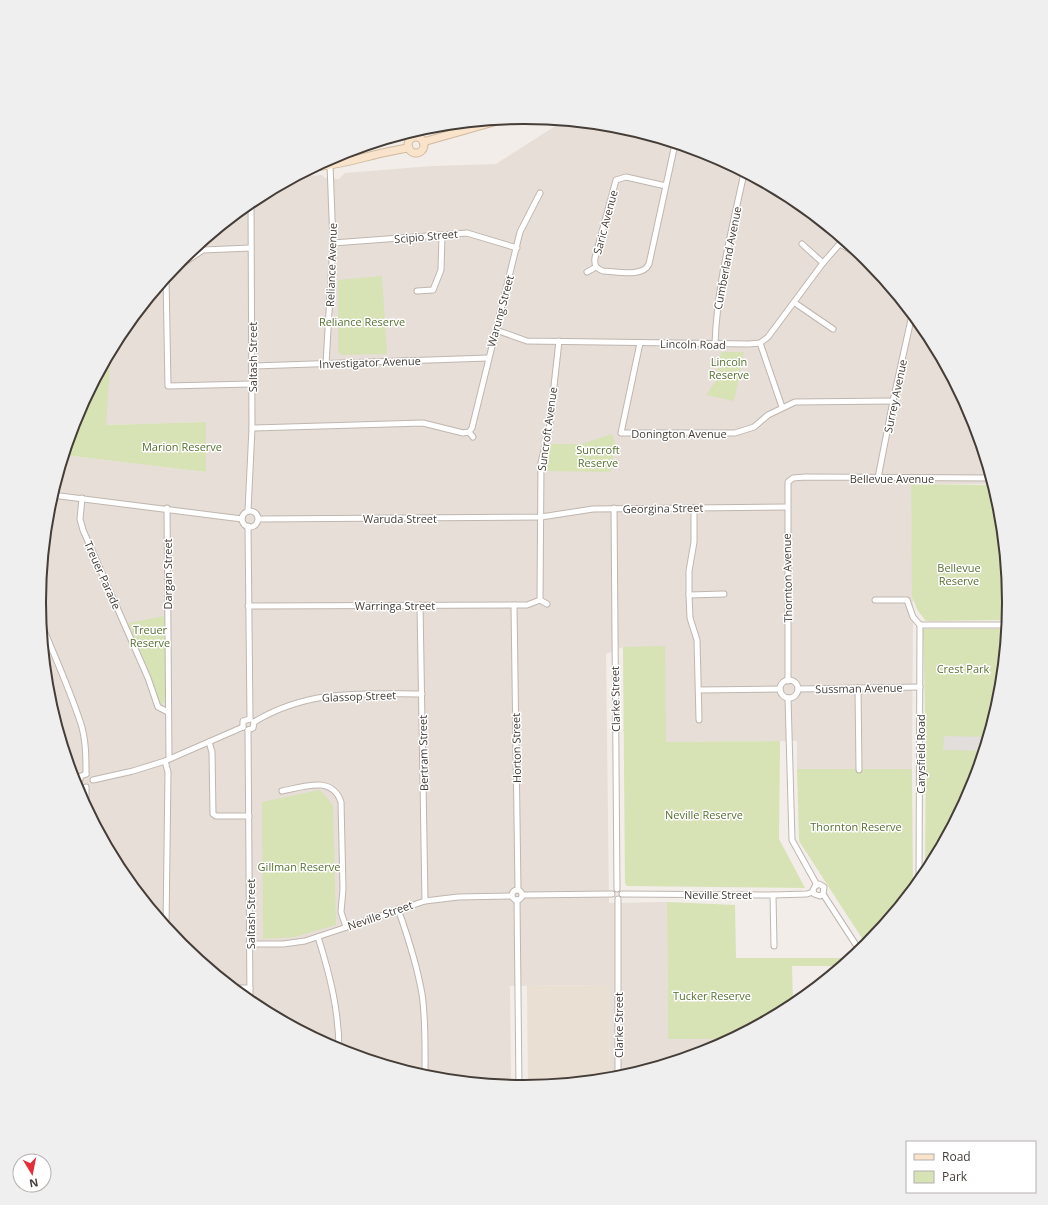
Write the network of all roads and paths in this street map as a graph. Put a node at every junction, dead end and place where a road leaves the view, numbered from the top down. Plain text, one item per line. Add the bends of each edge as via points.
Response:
1 (473, 128) edge
2 (418, 137) edge
3 (411, 139) edge
4 (424, 142) junction
5 (408, 148) junction
6 (674, 149) edge
7 (335, 164) edge
8 (330, 166) edge
9 (614, 174) dead end
10 (618, 179) junction
11 (745, 179) edge
12 (666, 186) junction
13 (540, 193) dead end
14 (251, 210) edge
15 (442, 235) junction
16 (333, 243) junction
17 (802, 244) dead end
18 (840, 244) edge
19 (251, 248) junction
20 (516, 248) junction
21 (199, 253) edge
22 (823, 263) junction
23 (596, 267) junction
24 (587, 272) dead end
25 (166, 286) edge
26 (417, 291) dead end
27 (795, 303) junction
28 (910, 322) edge
29 (833, 329) dead end
30 (496, 330) junction
31 (559, 341) junction
32 (640, 343) junction
33 (760, 343) junction
34 (715, 344) junction
35 (488, 358) junction
36 (326, 364) junction
37 (252, 366) junction
38 (251, 384) junction
39 (893, 401) junction
40 (782, 407) junction
41 (252, 428) junction
42 (469, 432) junction
43 (473, 437) dead end
44 (793, 478) joint
45 (878, 478) junction
46 (986, 478) edge
47 (58, 495) edge
48 (82, 498) junction
49 (167, 508) junction
50 (614, 508) junction
51 (694, 508) junction
52 (786, 508) junction
53 (248, 511) junction
54 (541, 517) junction
55 (242, 519) junction
56 (258, 519) junction
57 (248, 526) junction
58 (724, 594) dead end
59 (689, 595) junction
60 (540, 600) junction
61 (875, 600) dead end
62 (547, 604) dead end
63 (420, 605) junction
64 (514, 605) junction
65 (248, 606) junction
66 (920, 625) junction
67 (1001, 625) edge
68 (47, 639) edge
69 (788, 681) junction
70 (920, 687) junction
71 (858, 688) junction
72 (780, 689) junction
73 (798, 689) junction
74 (699, 690) junction
75 (422, 694) junction
76 (788, 698) junction
77 (168, 712) junction
78 (252, 720) junction
79 (699, 720) dead end
80 (243, 727) junction
81 (248, 730) junction
82 (209, 742) junction
83 (167, 760) junction
84 (859, 770) dead end
85 (86, 774) junction
86 (79, 778) edge
87 (93, 780) junction
88 (83, 786) edge
89 (86, 787) junction
90 (282, 791) dead end
91 (86, 794) edge
92 (249, 816) junction
93 (919, 871) edge
94 (817, 884) junction
95 (617, 889) junction
96 (518, 890) junction
97 (813, 892) junction
98 (612, 894) junction
99 (622, 894) junction
100 (823, 894) junction
101 (522, 895) junction
102 (773, 895) junction
103 (512, 896) junction
104 (618, 899) junction
105 (517, 900) junction
106 (425, 901) junction
107 (398, 909) junction
108 (166, 919) edge
109 (346, 927) junction
110 (318, 937) junction
111 (250, 944) junction
112 (856, 945) edge
113 (774, 946) dead end
114 (241, 988) edge
115 (250, 988) junction
116 (250, 994) edge
117 (338, 1043) edge
118 (425, 1070) edge
119 (618, 1071) edge
120 (519, 1080) edge

1 - 4 main road
2 - 4 main road
3 - 5 main road
4 - 5 main road via 424,147 420,151 415,152
5 - 7 main road
6 - 12 street, Saric Avenue
8 - 16 street, Reliance Avenue
9 - 10 street, Saric Avenue
10 - 12 street, Saric Avenue via 626,177
10 - 23 street, Saric Avenue via 595,258
11 - 34 street, Cumberland Avenue via 722,272 716,308
12 - 23 street, Saric Avenue via 648,271 603,271
13 - 20 street, Warung Street via 520,232
14 - 19 street, Saltash Street
15 - 16 street, Scipio Street
15 - 20 street, Scipio Street via 467,233
15 - 26 street via 441,270 433,290
16 - 36 street, Reliance Avenue
17 - 22 street
18 - 22 street
19 - 21 street via 203,250
19 - 37 street, Saltash Street
20 - 30 street, Warung Street
22 - 27 street
23 - 24 street, Saric Avenue
25 - 38 street via 168,386
27 - 29 street
27 - 33 street via 768,337
28 - 39 street, Surrey Avenue
30 - 31 street, Lincoln Road via 527,342
30 - 35 street, Warung Street
31 - 32 street, Lincoln Road
31 - 54 street, Suncroft Avenue via 549,431 540,462
32 - 34 street, Lincoln Road
32 - 40 street, Donington Avenue via 621,433 735,433 754,427
33 - 34 street, Lincoln Road
33 - 40 street
35 - 36 street, Investigator Avenue
35 - 42 street, Warung Street
36 - 37 street, Investigator Avenue
37 - 38 street, Saltash Street
38 - 41 street, Saltash Street
39 - 40 street, Donington Avenue via 795,402
39 - 45 street, Surrey Avenue
41 - 42 street via 423,423 463,433
41 - 53 street, Saltash Street
42 - 43 street
44 - 45 street, Bellevue Avenue
44 - 52 street, Thornton Avenue via 787,484
45 - 46 street, Bellevue Avenue
47 - 48 street
48 - 49 street
48 - 77 street, Treuer Parade via 82,530 148,678 158,707
49 - 55 street
49 - 77 street, Dargan Street
50 - 51 street, Georgina Street
50 - 54 street, Georgina Street
50 - 95 street, Clarke Street
51 - 52 street, Georgina Street
51 - 59 street
52 - 69 street, Thornton Avenue
53 - 55 street
53 - 56 street via 255,512
54 - 56 street, Waruda Street
54 - 60 street
55 - 57 street
56 - 57 street via 255,525
57 - 65 street
58 - 59 street
59 - 74 street via 690,618 697,640
60 - 62 street
60 - 64 street, Warringa Street via 532,604
61 - 66 street via 907,600 913,617
63 - 64 street, Warringa Street
63 - 65 street, Warringa Street
63 - 75 street, Bertram Street
64 - 96 street, Horton Street
65 - 78 street
66 - 67 street
66 - 70 street, Carysfield Road
68 - 85 street via 82,724
69 - 72 street via 782,684
69 - 73 street via 794,682
70 - 71 street, Sussman Avenue
70 - 93 street, Carysfield Road
71 - 73 street, Sussman Avenue
71 - 84 street
72 - 74 street
72 - 76 street
73 - 76 street via 794,697
74 - 79 street
75 - 78 street, Glassop Street via 316,697
75 - 106 street, Bertram Street
76 - 94 street via 792,840
77 - 83 street, Dargan Street
78 - 80 street via 243,721
78 - 81 street via 253,728
80 - 81 street
80 - 82 street
81 - 92 street, Saltash Street
82 - 83 street
82 - 92 street via 212,752 212,813 216,816
83 - 87 street
83 - 108 street, Dargan Street
85 - 86 street
85 - 87 street
87 - 89 street via 91,785
88 - 89 street
89 - 91 street
90 - 109 street via 324,784 336,791 339,796 343,889 341,912
92 - 111 street, Saltash Street
94 - 97 street
94 - 100 street via 824,887
95 - 98 street
95 - 99 street via 621,890
96 - 101 street
96 - 103 street
97 - 100 street via 818,896
97 - 102 street, Neville Street
98 - 101 street
98 - 104 street
99 - 102 street, Neville Street
99 - 104 street
100 - 112 street
101 - 105 street via 521,899
102 - 113 street
103 - 105 street
103 - 106 street, Neville Street
104 - 119 street, Clarke Street
105 - 120 street
106 - 107 street, Neville Street
107 - 109 street, Neville Street
107 - 118 street via 415,962 422,995
109 - 110 street, Neville Street
110 - 111 street, Neville Street via 283,944
110 - 117 street via 331,977
111 - 115 street, Saltash Street
114 - 115 street
115 - 116 street, Saltash Street

